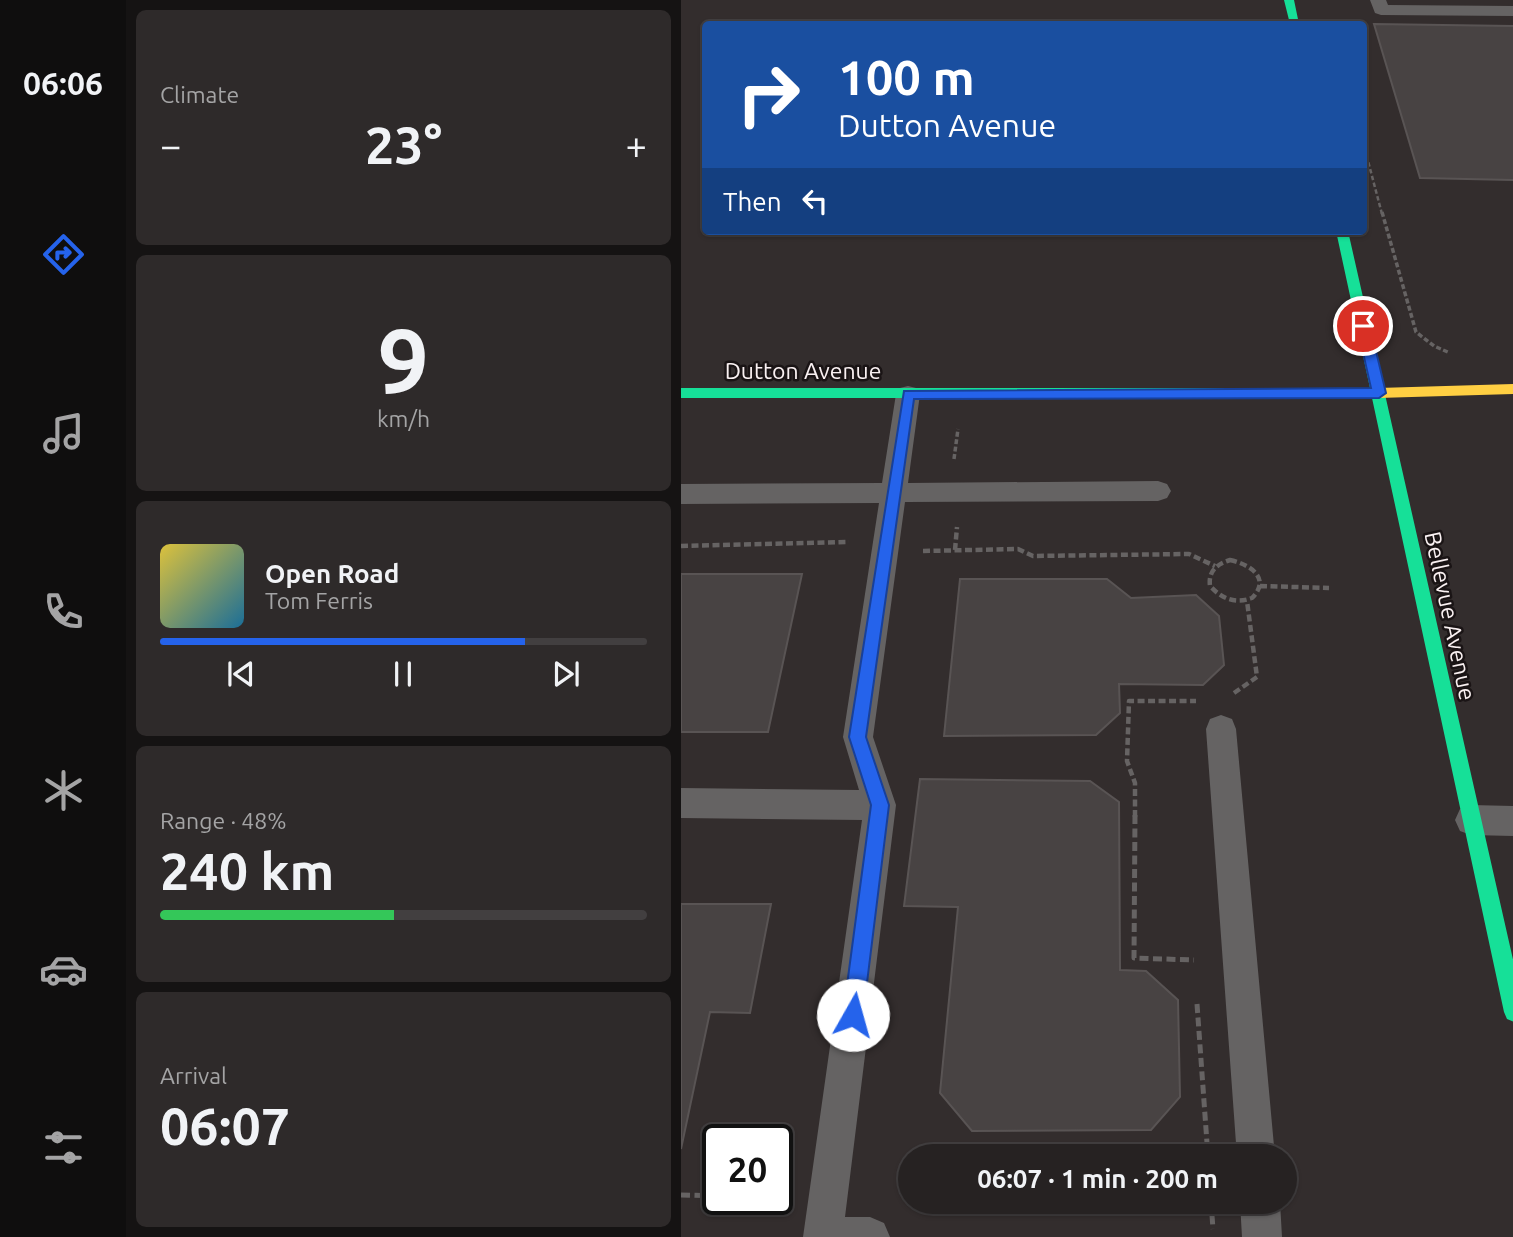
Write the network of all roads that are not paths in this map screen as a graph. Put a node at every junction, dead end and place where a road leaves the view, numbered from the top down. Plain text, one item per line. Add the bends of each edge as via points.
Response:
1 (1289, 0) edge
2 (1378, 0) edge
3 (1513, 11) edge
4 (1294, 21) edge
5 (1343, 235) edge
6 (1513, 389) edge
7 (681, 393) edge
8 (1379, 393) junction
9 (908, 394) junction
10 (893, 491) junction
11 (1158, 491) dead end
12 (681, 494) edge
13 (1215, 715) road end
14 (681, 803) edge
15 (880, 805) junction
16 (1471, 820) junction
17 (1513, 821) edge
18 (1513, 1007) edge
19 (1255, 1144) edge
20 (1261, 1214) edge
21 (824, 1237) edge
22 (870, 1237) edge
23 (1262, 1237) edge

1 - 4 street
2 - 3 lane via 1382,10
5 - 8 street, Bellevue Avenue
6 - 8 street, Dutton Avenue
7 - 9 street, Dutton Avenue
8 - 9 street, Dutton Avenue
8 - 16 street, Bellevue Avenue
9 - 10 lane
10 - 11 lane
10 - 12 lane
10 - 15 lane via 858,737
13 - 19 lane
14 - 15 lane
15 - 21 lane
16 - 17 lane
16 - 18 street, Bellevue Avenue
20 - 23 lane
21 - 22 lane

